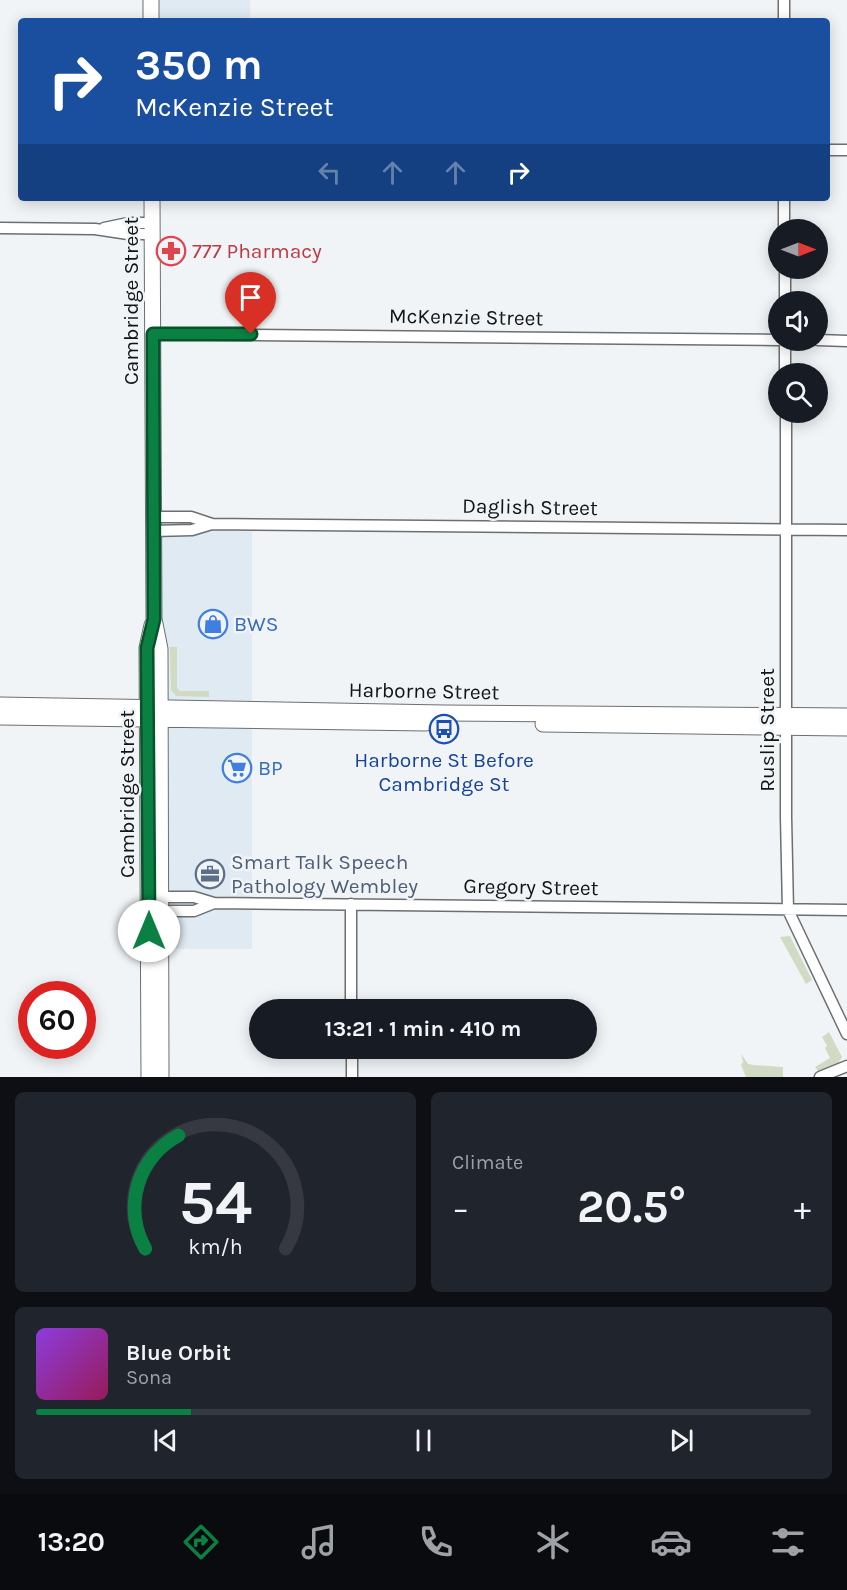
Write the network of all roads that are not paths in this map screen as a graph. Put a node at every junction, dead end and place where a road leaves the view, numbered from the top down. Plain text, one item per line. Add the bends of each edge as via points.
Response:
1 (151, 0) edge
2 (784, 0) edge
3 (151, 18) edge
4 (784, 18) edge
5 (830, 150) edge
6 (847, 150) edge
7 (152, 201) edge
8 (784, 201) edge
9 (784, 219) edge
10 (0, 228) edge
11 (152, 229) junction
12 (153, 334) junction
13 (768, 340) edge
14 (828, 340) edge
15 (847, 341) edge
16 (786, 423) edge
17 (153, 524) junction
18 (787, 530) junction
19 (847, 530) edge
20 (0, 705) edge
21 (154, 713) junction
22 (847, 716) edge
23 (0, 717) edge
24 (787, 721) junction
25 (847, 728) edge
26 (155, 904) junction
27 (351, 904) junction
28 (788, 910) junction
29 (847, 910) edge
30 (351, 999) edge
31 (847, 1034) edge
32 (352, 1059) edge
33 (847, 1066) edge
34 (149, 1077) edge
35 (161, 1077) edge
36 (352, 1077) edge
37 (820, 1077) edge

1 - 3 main road
2 - 4 street
5 - 6 street
7 - 11 main road, Cambridge Street
8 - 9 street
10 - 11 street via 95,229 128,234
11 - 12 main road, Cambridge Street
12 - 13 street, McKenzie Street
12 - 17 main road, Cambridge Street
14 - 15 street
16 - 18 street, Ruslip Street
17 - 18 street, Daglish Street via 192,530 212,524
17 - 21 main road, Cambridge Street via 154,619 147,648
18 - 19 street, Daglish Street
18 - 24 street, Ruslip Street
20 - 21 main road, Harborne Street
21 - 23 main road, Harborne Street
21 - 24 main road, Harborne Street
21 - 26 main road, Cambridge Street
22 - 24 main road, Harborne Street
24 - 25 main road, Harborne Street
24 - 28 street, Ruslip Street
26 - 27 street, Gregory Street via 194,897 214,903
26 - 34 main road, Cambridge Street
26 - 35 main road, Cambridge Street
27 - 28 street, Gregory Street
27 - 30 street
28 - 29 street, Gregory Street
28 - 31 street, Ruslip Street
32 - 36 street
33 - 37 street

